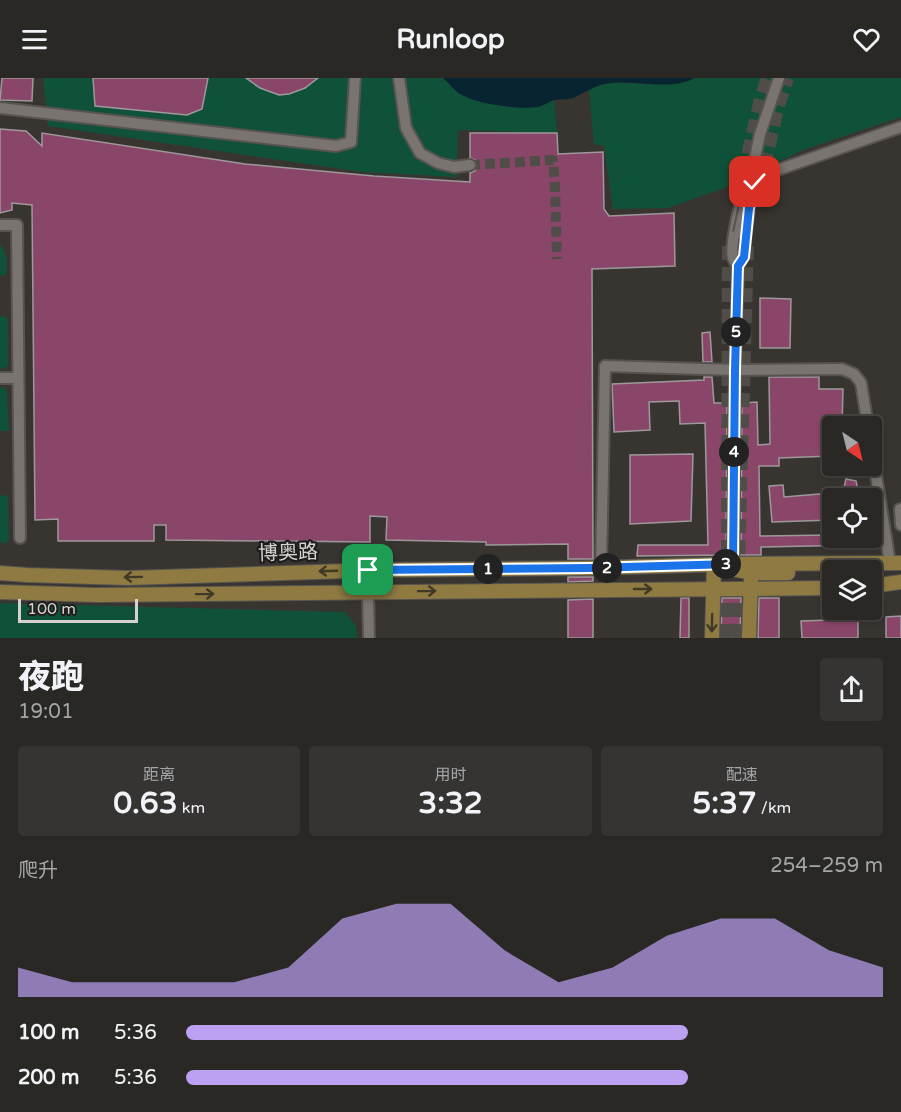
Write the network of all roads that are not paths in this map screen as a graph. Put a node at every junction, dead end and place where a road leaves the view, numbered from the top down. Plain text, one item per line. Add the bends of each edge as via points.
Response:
1 (355, 78) edge
2 (399, 78) edge
3 (779, 78) edge
4 (0, 108) edge
5 (901, 127) edge
6 (470, 165) tunnel mouth
7 (0, 225) edge
8 (740, 233) tunnel mouth
9 (735, 370) junction
10 (0, 378) edge
11 (18, 378) junction
12 (866, 416) edge
13 (878, 476) edge
14 (900, 509) edge
15 (901, 525) edge
16 (20, 538) dead end
17 (733, 564) junction
18 (714, 565) junction
19 (897, 566) edge
20 (601, 568) junction
21 (752, 568) junction
22 (882, 570) edge
23 (822, 572) edge
24 (0, 573) edge
25 (901, 582) edge
26 (882, 585) edge
27 (882, 587) edge
28 (901, 587) edge
29 (822, 588) edge
30 (713, 589) junction
31 (750, 589) junction
32 (0, 592) edge
33 (368, 593) junction
34 (369, 638) edge
35 (712, 638) edge
36 (749, 638) edge

1 - 4 street via 351,142 336,146
2 - 6 street via 406,128 420,153 454,167
3 - 8 street, bridge via 760,134
5 - 9 street via 769,173 755,182 744,257 738,266
7 - 11 street via 17,225
9 - 12 street via 842,369 854,374 861,383
9 - 17 street
9 - 20 street via 605,366
10 - 11 street
11 - 16 street
13 - 19 street
14 - 15 street
17 - 18 main road, 博奥路
17 - 21 main road, 博奥路
18 - 20 main road, 博奥路
18 - 21 main road
18 - 30 main road
19 - 21 main road, 博奥路
19 - 22 main road
20 -> 24 main road, 博奥路 via 128,578
21 - 23 main road
21 - 31 main road
25 - 26 main road
27 - 28 main road
29 - 31 main road, 博奥路
30 - 31 main road, 博奥路
33 -> 30 main road, 博奥路
30 -> 35 main road
31 - 36 main road
32 -> 33 main road, 博奥路
33 - 34 street

